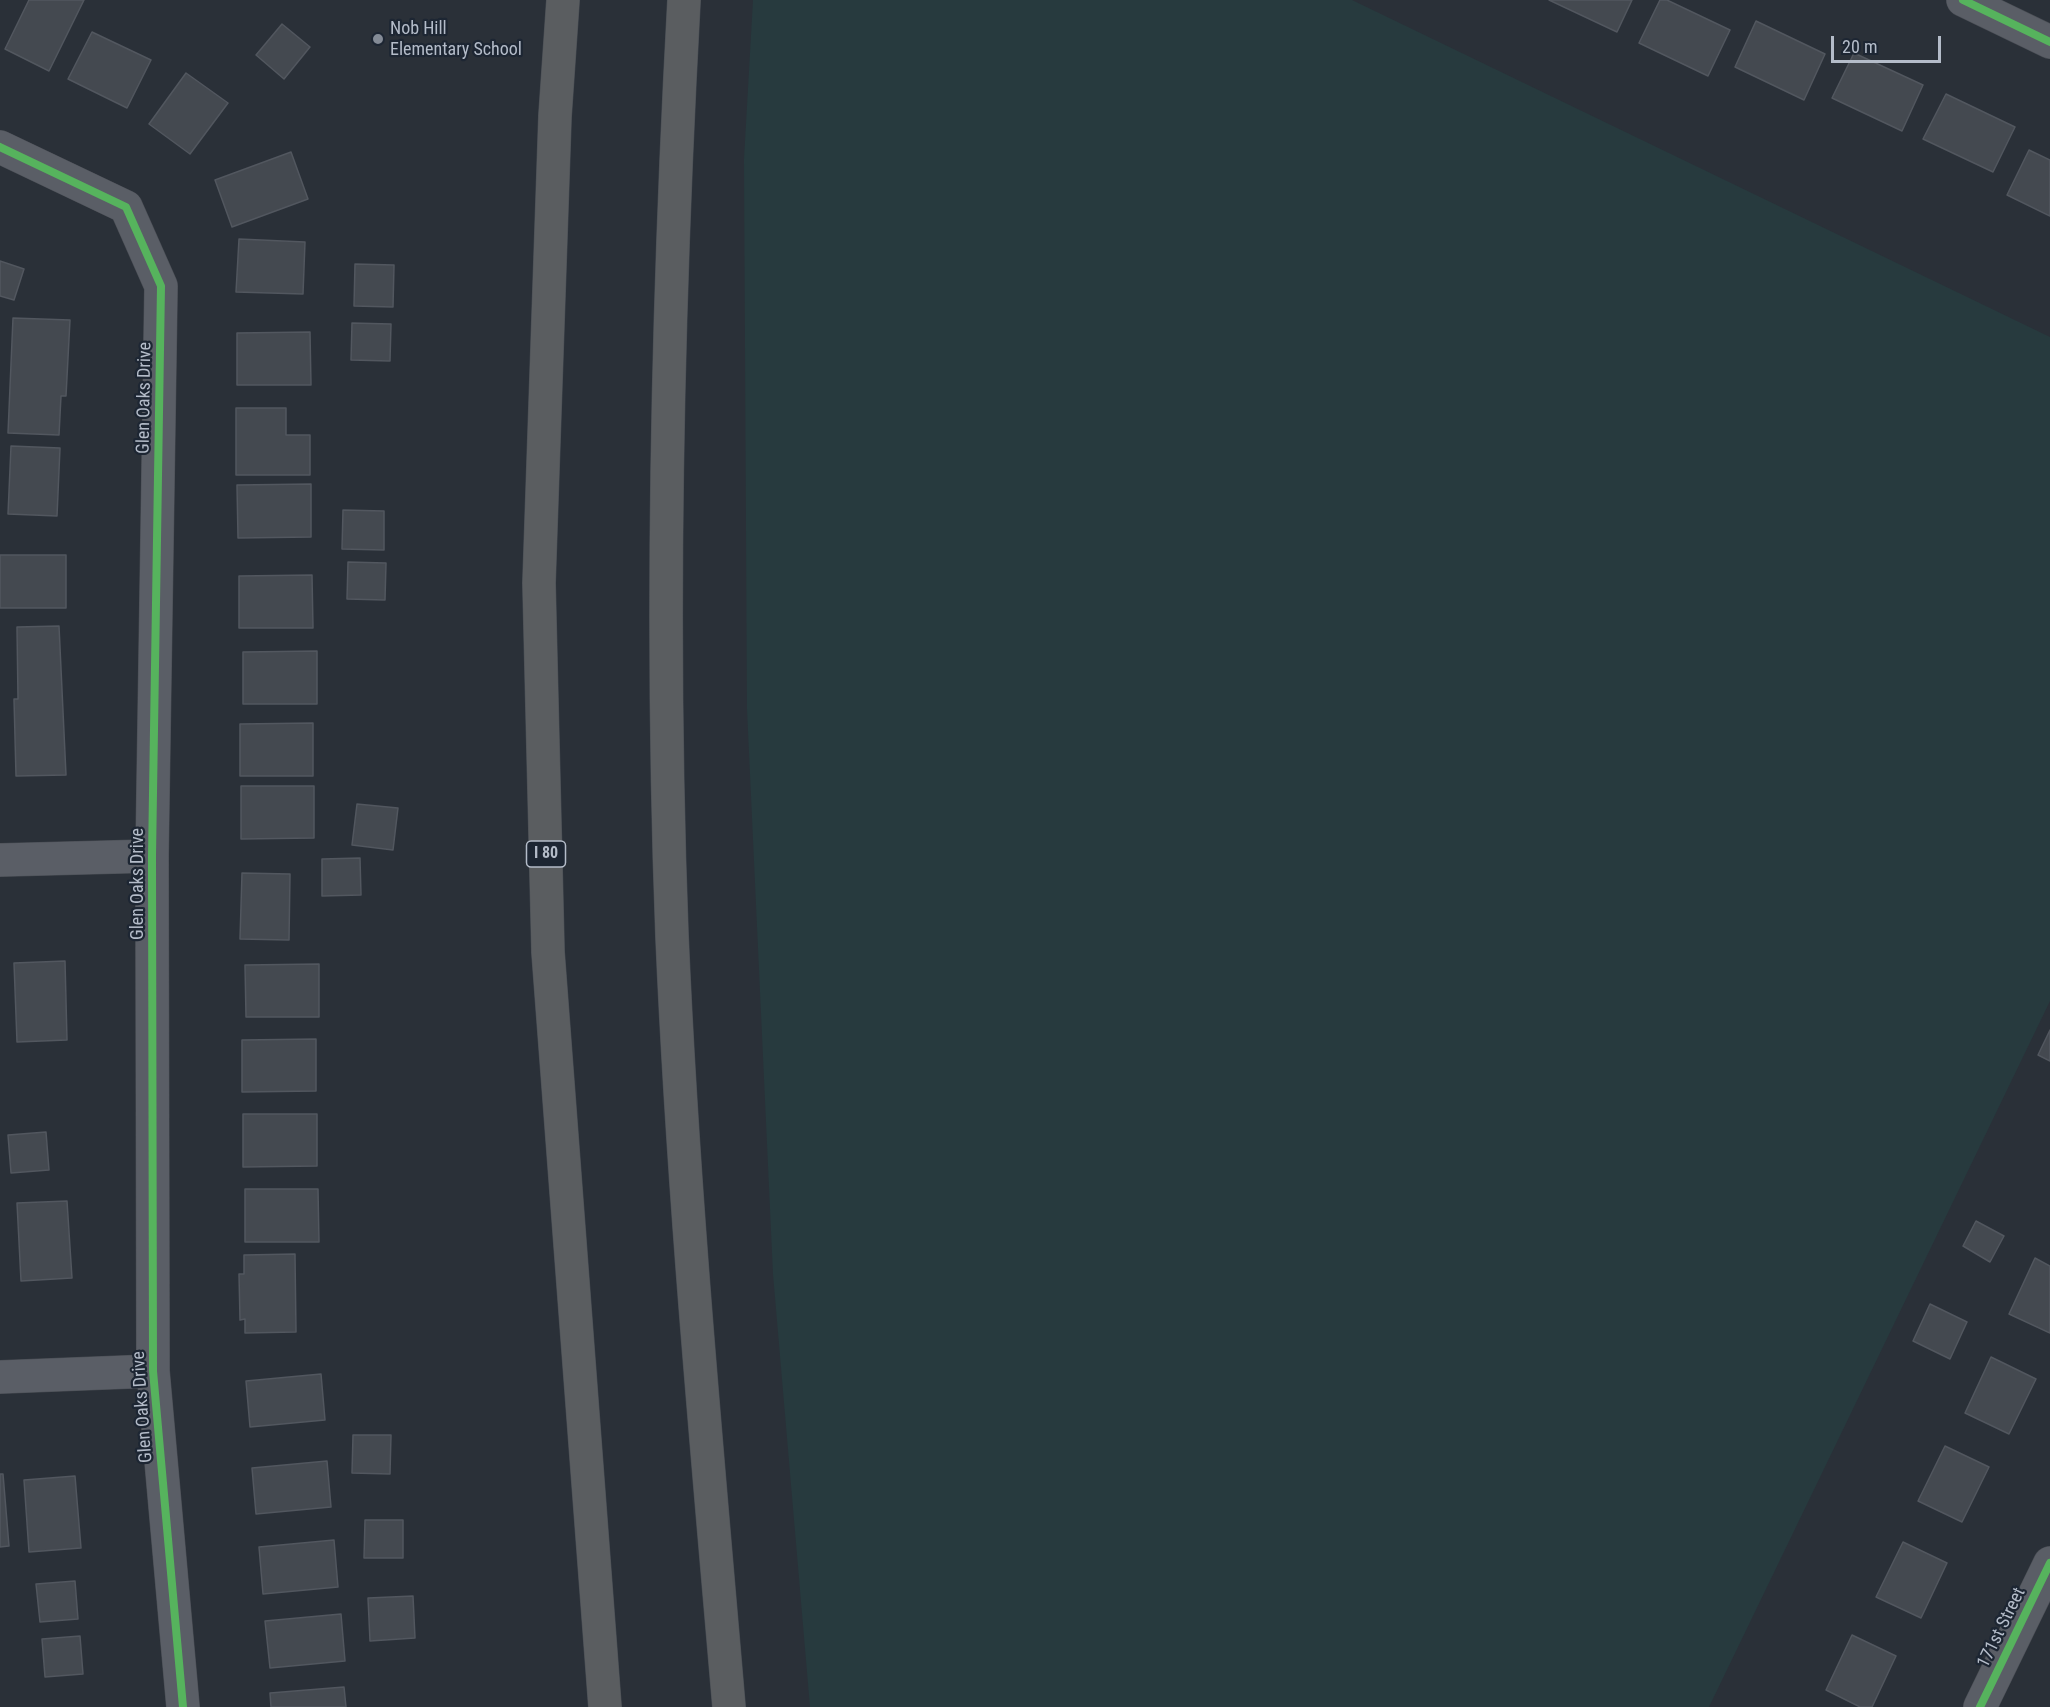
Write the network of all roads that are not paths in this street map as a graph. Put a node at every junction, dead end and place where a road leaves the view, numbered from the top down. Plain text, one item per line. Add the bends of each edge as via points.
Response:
1 (563, 0) edge
2 (684, 0) edge
3 (1963, 0) edge
4 (2050, 42) edge
5 (0, 147) edge
6 (152, 856) junction
7 (0, 860) edge
8 (153, 1371) junction
9 (0, 1377) edge
10 (2050, 1563) edge
11 (183, 1707) edge
12 (605, 1707) edge
13 (729, 1707) edge
14 (1980, 1707) edge

1 - 12 highway, I 80 via 555,117 539,583 548,952
2 - 13 highway via 675,162 665,585 672,936 695,1310
3 - 4 street
5 - 6 street, Glen Oaks Drive via 126,207 161,286
6 - 7 street
6 - 8 street, Glen Oaks Drive
8 - 9 street
8 - 11 street, Glen Oaks Drive
10 - 14 street, 171st Street

